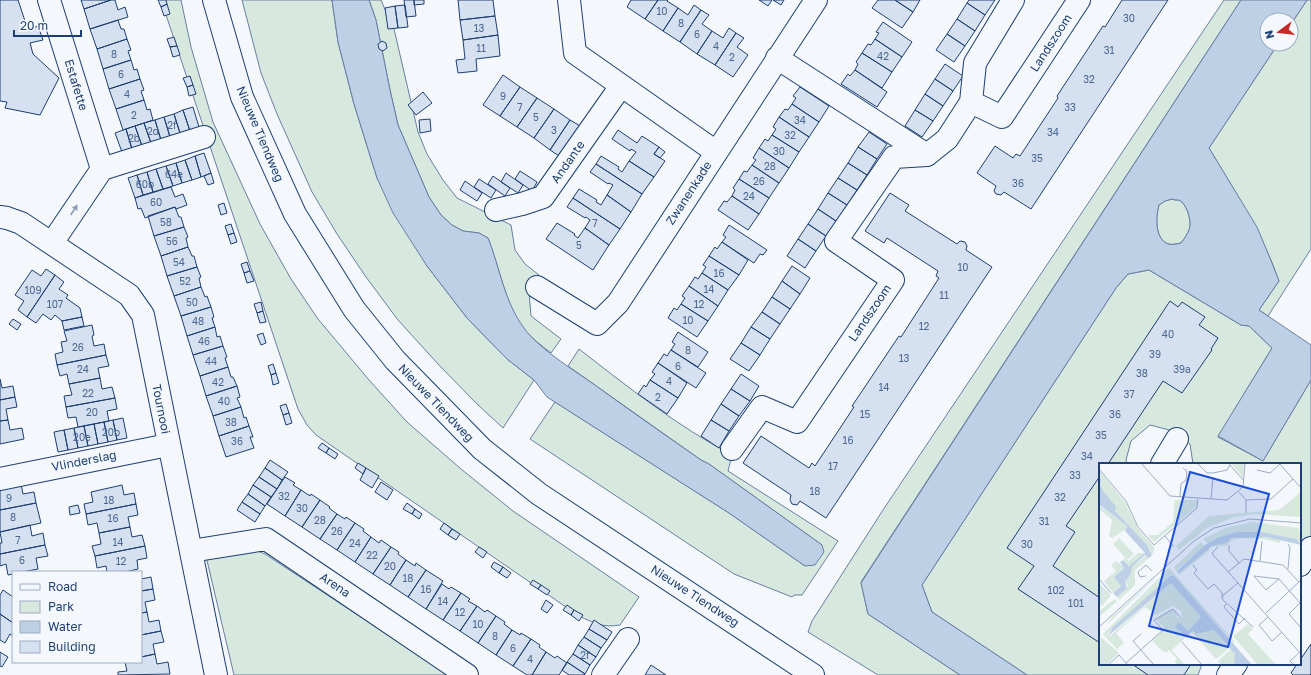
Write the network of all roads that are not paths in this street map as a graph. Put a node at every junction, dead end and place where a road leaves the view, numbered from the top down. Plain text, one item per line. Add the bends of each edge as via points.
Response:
1 (49, 0) edge
2 (214, 0) edge
3 (568, 0) edge
4 (816, 0) edge
5 (1013, 0) edge
6 (1079, 0) edge
7 (777, 58) junction
8 (621, 86) junction
9 (972, 102) junction
10 (204, 137) dead end
11 (716, 152) junction
12 (927, 155) junction
13 (102, 169) junction
14 (496, 210) dead end
15 (0, 217) edge
16 (52, 243) junction
17 (538, 288) dead end
18 (1177, 439) dead end
19 (168, 445) junction
20 (732, 449) dead end
21 (1163, 463) edge
22 (0, 479) edge
23 (1311, 548) edge
24 (191, 551) junction
25 (1301, 563) edge
26 (628, 639) dead end
27 (1235, 665) edge
28 (216, 675) edge
29 (467, 675) edge
30 (603, 675) edge
31 (813, 675) edge
32 (1228, 675) edge

1 - 13 street, Estafette
2 - 31 street, Nieuwe Tiendweg via 242,97 295,214 354,309 395,360 482,449 539,494
3 - 8 street via 575,53
4 - 7 street, Zwanenkade
5 - 9 street via 974,63
6 - 9 street, Landszoom via 1002,117
7 - 11 street, Zwanenkade
7 - 12 street
8 - 11 street
8 - 14 street, Andante via 543,197
9 - 12 street via 947,138
10 - 13 street
11 - 17 street, Zwanenkade via 618,303 597,324
12 - 20 street, Landszoom via 894,157 836,241 893,280 796,422 762,407
16 -> 13 street
15 - 16 street, Tournooi via 21,223
16 - 19 street, Tournooi via 129,295 143,315
18 - 21 street
19 - 22 street, Vlinderslag
19 - 24 street, Tournooi
23 - 25 street
24 - 28 street, Tournooi
24 - 29 street, Arena via 266,539
26 - 30 street
27 - 32 street

